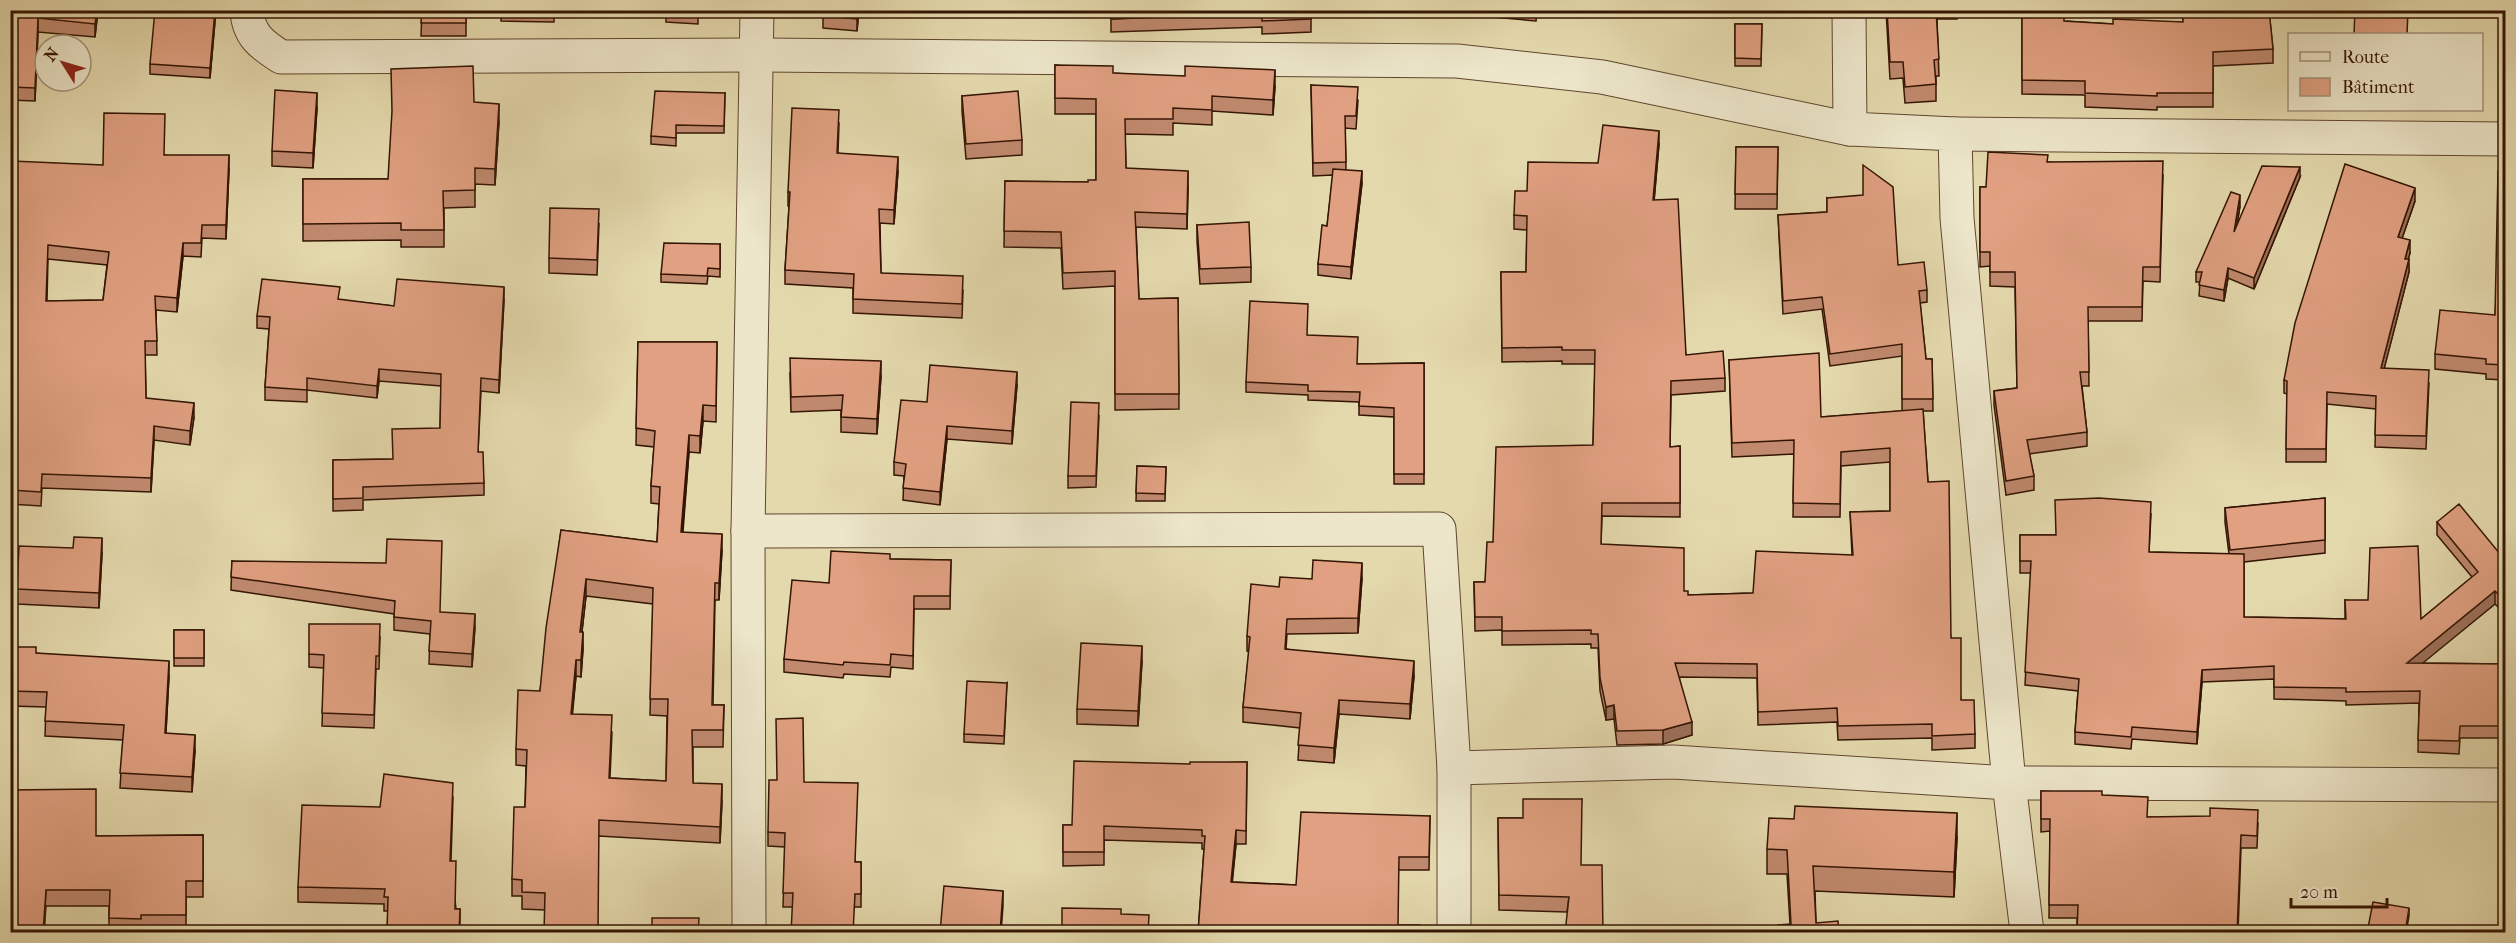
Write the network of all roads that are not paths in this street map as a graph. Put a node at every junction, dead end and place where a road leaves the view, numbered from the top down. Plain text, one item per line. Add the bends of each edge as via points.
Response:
1 (247, 10) edge
2 (757, 10) edge
3 (1850, 10) edge
4 (756, 55) junction
5 (1850, 129) junction
6 (1955, 134) junction
7 (2505, 139) edge
8 (748, 531) junction
9 (1454, 768) junction
10 (2010, 783) junction
11 (2505, 784) edge
12 (749, 933) edge
13 (1454, 933) edge
14 (2027, 933) edge

1 - 4 street via 248,25 259,43 281,57
2 - 4 street
3 - 5 street
4 - 5 street via 1457,61 1602,77
4 - 8 street
5 - 6 street
6 - 7 street
6 - 10 street via 1956,218
8 - 9 street via 1439,529
8 - 12 street
9 - 10 street via 1673,762
9 - 13 street
10 - 11 street
10 - 14 street

